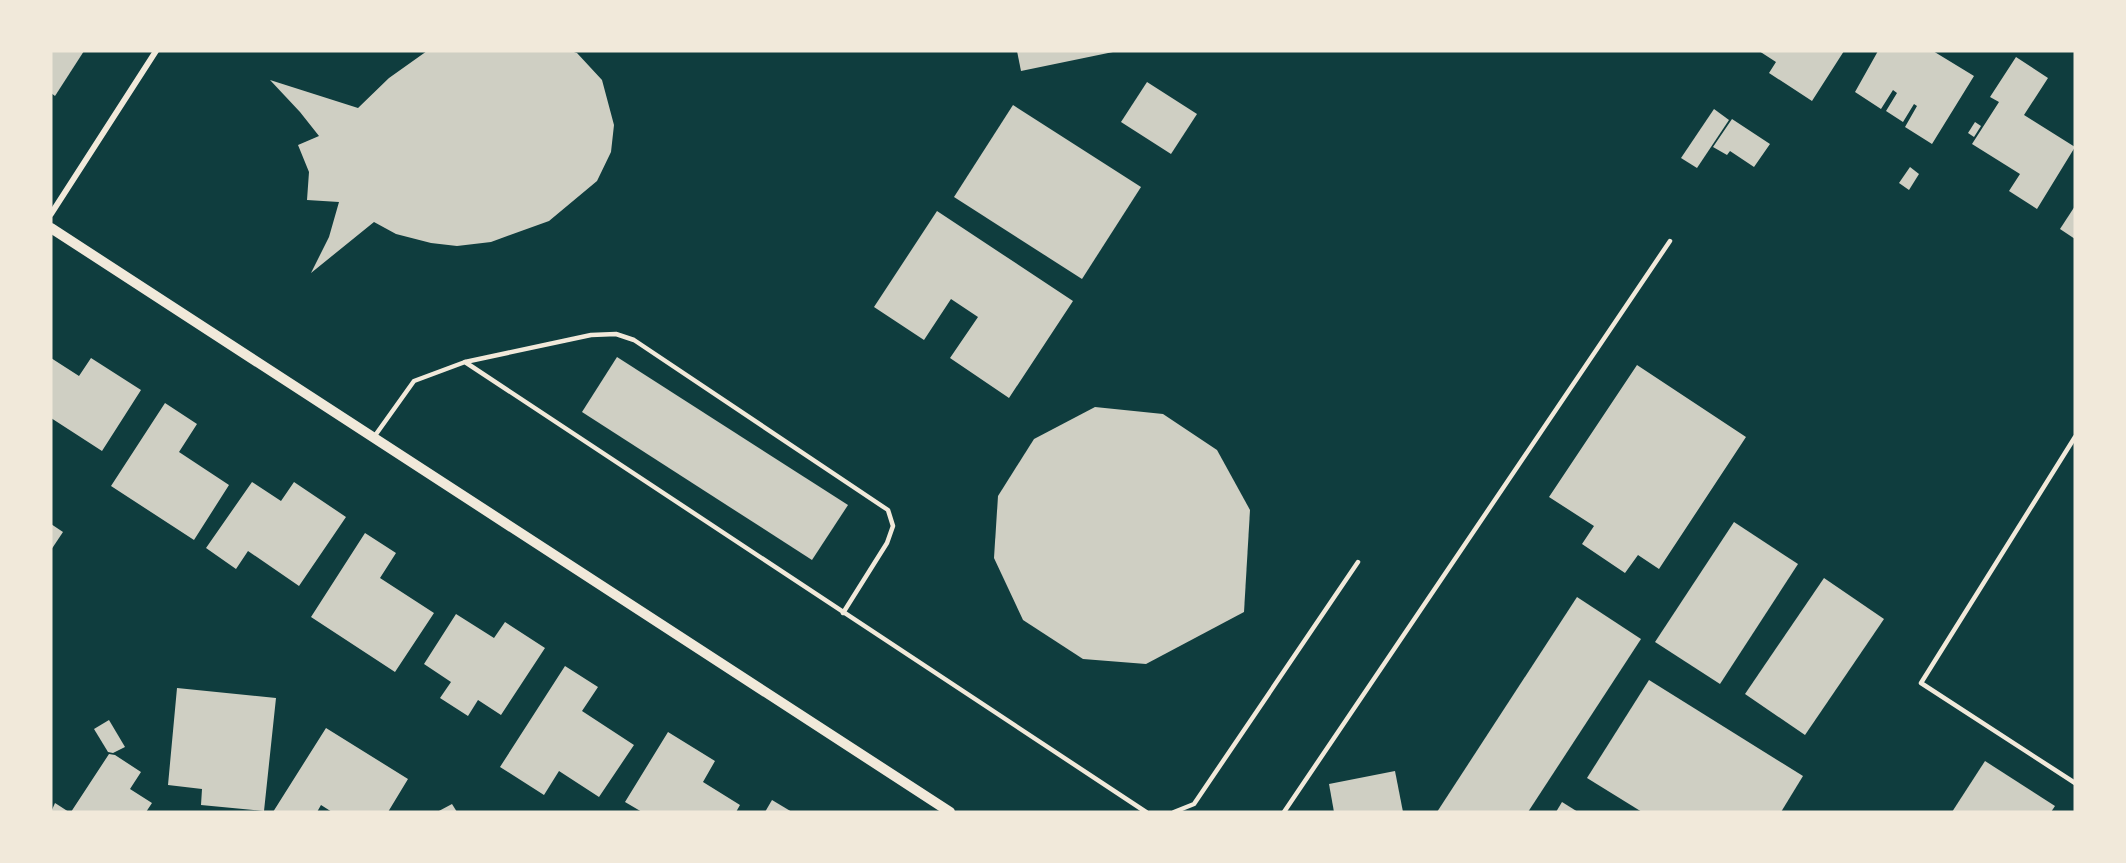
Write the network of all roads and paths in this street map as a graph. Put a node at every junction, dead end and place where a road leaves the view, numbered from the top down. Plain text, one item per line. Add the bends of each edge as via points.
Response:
1 (156, 51) edge
2 (51, 214) edge
3 (51, 228) edge
4 (1670, 241) dead end
5 (465, 362) junction
6 (2075, 437) edge
7 (374, 438) junction
8 (1358, 562) dead end
9 (843, 613) junction
10 (2075, 783) edge
11 (950, 812) edge
12 (1146, 812) edge
13 (1174, 812) edge
14 (1284, 812) edge

1 - 2 street
3 - 7 street
4 - 14 lane
5 - 7 lane via 414,381
5 - 9 lane
5 - 9 lane via 591,336 615,334 644,346 888,510 893,526 887,543
6 - 10 lane via 1921,683
7 - 11 street
8 - 13 lane via 1194,804
9 - 12 lane

